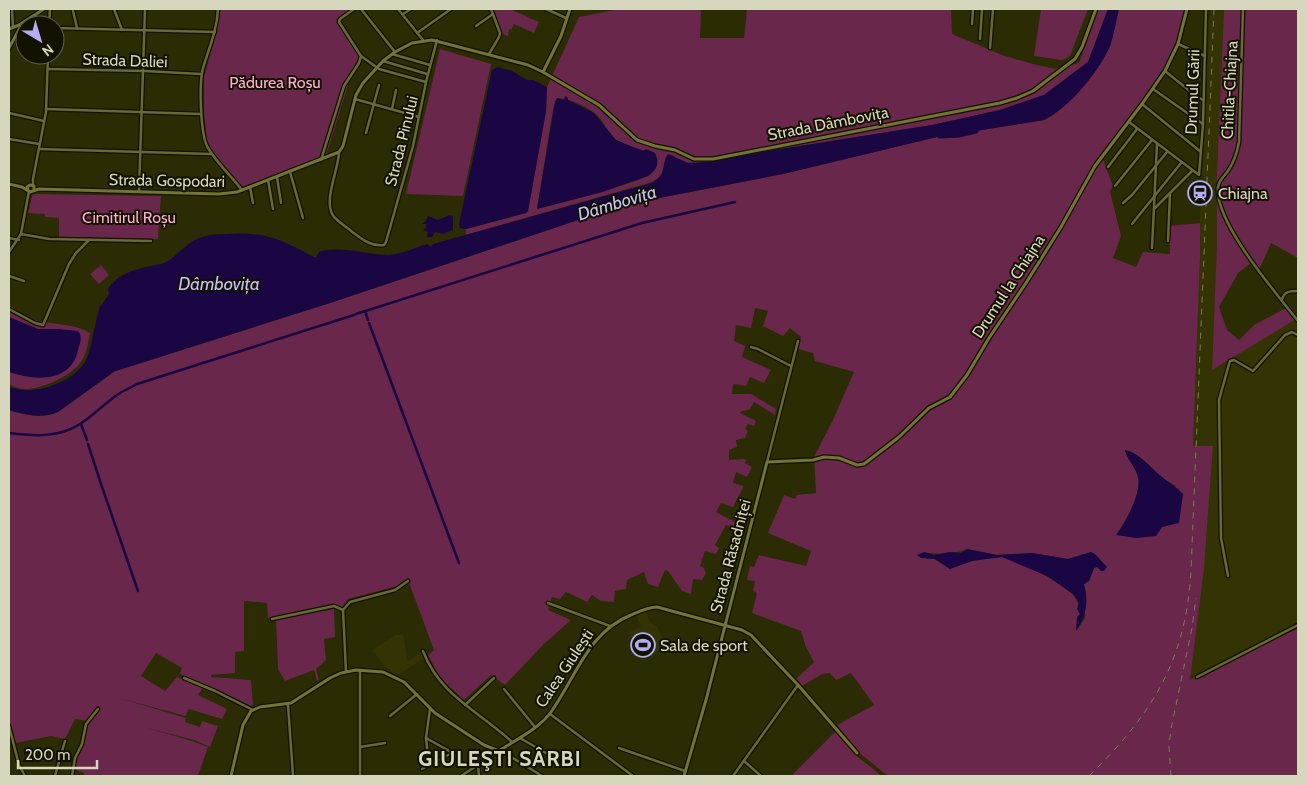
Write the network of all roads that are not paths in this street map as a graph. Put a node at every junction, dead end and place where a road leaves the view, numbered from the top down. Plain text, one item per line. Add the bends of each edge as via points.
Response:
1 (12, 9) edge
2 (114, 9) edge
3 (145, 9) edge
4 (218, 9) edge
5 (354, 9) edge
6 (361, 9) edge
7 (398, 9) edge
8 (411, 9) edge
9 (451, 9) edge
10 (491, 9) edge
11 (546, 9) edge
12 (570, 9) edge
13 (973, 9) edge
14 (982, 9) edge
15 (993, 9) edge
16 (1096, 9) edge
17 (1187, 9) edge
18 (1206, 9) edge
19 (1243, 9) edge
20 (72, 11) dead end
21 (494, 13) junction
22 (403, 14) junction
23 (566, 18) junction
24 (972, 24) dead end
25 (476, 26) dead end
26 (65, 28) edge
27 (78, 28) junction
28 (11, 29) edge
29 (122, 30) junction
30 (145, 31) junction
31 (215, 32) junction
32 (417, 33) junction
33 (15, 36) edge
34 (980, 39) dead end
35 (422, 40) junction
36 (436, 40) junction
37 (1178, 44) junction
38 (9, 48) edge
39 (990, 48) dead end
40 (393, 53) junction
41 (489, 54) junction
42 (361, 56) junction
43 (1205, 56) junction
44 (383, 61) junction
45 (430, 65) junction
46 (48, 68) joint
47 (377, 68) junction
48 (144, 71) junction
49 (1165, 71) junction
50 (543, 72) junction
51 (202, 74) junction
52 (428, 74) junction
53 (426, 82) junction
54 (379, 85) dead end
55 (1153, 88) junction
56 (396, 90) dead end
57 (355, 99) junction
58 (1204, 100) junction
59 (374, 104) junction
60 (1142, 104) junction
61 (46, 109) junction
62 (392, 110) junction
63 (142, 112) junction
64 (9, 113) edge
65 (201, 114) junction
66 (419, 117) junction
67 (44, 121) junction
68 (1129, 122) junction
69 (1203, 124) junction
70 (1138, 129) junction
71 (366, 133) dead end
72 (9, 139) edge
73 (1152, 140) junction
74 (40, 144) junction
75 (1157, 144) junction
76 (39, 149) junction
77 (141, 152) junction
78 (339, 152) junction
79 (1167, 152) junction
80 (1201, 152) junction
81 (211, 154) junction
82 (321, 160) junction
83 (1182, 163) junction
84 (1156, 164) junction
85 (1108, 167) dead end
86 (1192, 171) junction
87 (290, 172) junction
88 (277, 177) junction
89 (268, 180) junction
90 (9, 184) edge
91 (1115, 186) dead end
92 (250, 187) junction
93 (31, 188) junction
94 (242, 190) junction
95 (139, 193) junction
96 (1170, 194) junction
97 (1154, 196) junction
98 (253, 203) dead end
99 (281, 203) dead end
100 (1123, 203) dead end
101 (1155, 208) junction
102 (273, 209) dead end
103 (303, 218) dead end
104 (1132, 224) dead end
105 (21, 234) junction
106 (9, 238) edge
107 (18, 240) junction
108 (89, 240) junction
109 (151, 241) dead end
110 (1168, 242) dead end
111 (1152, 248) dead end
112 (9, 252) edge
113 (9, 276) edge
114 (24, 281) dead end
115 (1298, 291) edge
116 (1282, 300) junction
117 (9, 309) edge
118 (1298, 321) edge
119 (1298, 335) edge
120 (798, 341) dead end
121 (751, 347) dead end
122 (791, 366) junction
123 (767, 462) junction
124 (1228, 576) dead end
125 (408, 581) dead end
126 (548, 603) dead end
127 (343, 610) junction
128 (272, 619) dead end
129 (724, 625) junction
130 (1298, 625) edge
131 (610, 626) junction
132 (423, 651) dead end
133 (360, 670) junction
134 (346, 672) junction
135 (1197, 677) dead end
136 (184, 678) dead end
137 (494, 678) dead end
138 (798, 685) junction
139 (504, 689) dead end
140 (417, 694) junction
141 (288, 704) junction
142 (465, 705) junction
143 (430, 709) junction
144 (98, 710) dead end
145 (253, 710) junction
146 (550, 714) junction
147 (390, 716) dead end
148 (9, 726) edge
149 (535, 727) junction
150 (519, 737) junction
151 (426, 738) junction
152 (65, 741) dead end
153 (512, 742) junction
154 (385, 743) dead end
155 (360, 747) junction
156 (619, 748) dead end
157 (500, 751) junction
158 (452, 753) junction
159 (857, 753) dead end
160 (460, 759) dead end
161 (558, 760) dead end
162 (744, 761) junction
163 (428, 765) junction
164 (478, 766) junction
165 (422, 769) dead end
166 (685, 771) junction
167 (25, 776) edge
168 (55, 776) edge
169 (72, 776) edge
170 (231, 776) edge
171 (292, 776) edge
172 (360, 776) edge
173 (462, 776) edge
174 (479, 776) edge
175 (539, 776) edge
176 (633, 776) edge
177 (684, 776) edge
178 (734, 776) edge
179 (761, 776) edge

1 - 28 street
2 - 29 street
3 - 30 street
4 - 31 street
5 - 42 street via 339,22
6 - 40 street
7 - 22 street
8 - 22 street
9 - 32 street
10 - 21 street
11 - 23 street
12 - 23 main road
13 - 24 street
14 - 34 street
15 - 39 street
16 - 50 main road, Strada Dâmbovița via 1077,56 1023,96 705,160 638,140 604,109
17 - 37 main road, Drumul la Chiajna
18 - 43 street, Drumul Gării
19 - 116 street, Chitila-Chiajna via 1237,153 1218,185 1218,196 1240,245
20 - 27 street
21 - 25 street
21 - 41 street via 500,35
22 - 32 street
23 - 50 main road
26 - 27 street
27 - 29 street
29 - 30 street
30 - 31 street
30 - 48 street
31 - 51 street
32 - 35 street
33 - 38 main road
35 - 36 main road, Strada Dâmbovița
35 - 40 main road
36 - 41 main road, Strada Dâmbovița
36 - 45 street, Strada Pinului
37 - 43 street
37 - 49 main road, Drumul la Chiajna
40 - 44 main road
40 - 45 street
41 - 50 main road, Strada Dâmbovița via 524,63
42 - 47 street
42 - 82 street via 344,86
43 - 58 street, Drumul Gării
44 - 47 main road
44 - 52 street
45 - 52 street, Strada Pinului
46 - 48 street, Strada Daliei
46 - 61 street
47 - 53 street
47 - 57 main road via 358,90
48 - 51 street, Strada Daliei
48 - 63 street
49 - 55 main road, Drumul la Chiajna
49 - 58 street
51 - 65 street
52 - 53 street, Strada Pinului
53 - 66 street, Strada Pinului
54 - 59 street
55 - 60 main road, Drumul la Chiajna
55 - 69 street
56 - 62 street
57 - 59 street
57 - 78 main road
58 - 69 street, Drumul Gării
59 - 62 street
59 - 71 street
60 - 68 main road, Drumul la Chiajna
60 - 80 street
61 - 63 street
61 - 67 street
62 - 66 street
63 - 65 street
63 - 77 street
64 - 67 street
65 - 81 street via 205,142
66 - 78 street, Strada Pinului via 384,245 363,240 332,214 330,197
67 - 74 street
68 - 70 street
68 - 123 main road, Drumul la Chiajna via 1095,166 1026,283 950,397 924,411 895,440 864,464 824,457
69 - 80 street, Drumul Gării
70 - 73 street
70 - 85 street
72 - 74 street
73 - 75 street
73 - 91 street
74 - 76 street
75 - 79 street
75 - 84 street
76 - 77 street
76 - 93 street
77 - 81 street
77 - 95 street
78 - 82 main road, Strada Gospodari
79 - 83 street
79 - 84 street
80 - 86 street, Drumul Gării via 1199,175
81 - 94 street
82 - 87 main road, Strada Gospodari
83 - 86 street
83 - 97 street
84 - 97 street
84 - 100 street
86 - 96 street
87 - 88 main road, Strada Gospodari
87 - 103 street
88 - 89 main road, Strada Gospodari
88 - 99 street
89 - 92 main road, Strada Gospodari
89 - 102 street
90 - 93 main road, Strada Gospodari
92 - 94 main road, Strada Gospodari
92 - 98 street
93 - 95 main road, Strada Gospodari
93 - 105 street
94 - 95 main road, Strada Gospodari via 224,194
96 - 101 street
96 - 110 street
97 - 101 street
97 - 104 street
101 - 111 street
105 - 107 street
105 - 108 street via 49,240
106 - 107 street
107 - 112 street
108 - 109 street
108 - 117 street via 69,264 43,325
113 - 114 street
115 - 116 street via 1286,292
116 - 118 street
119 - 124 street via 1292,332 1285,335 1253,371 1234,360 1229,364 1219,400 1221,538
120 - 122 street, Strada Răsadniței
121 - 122 street
122 - 123 street, Strada Răsadniței
123 - 129 main road, Strada Răsadniței
125 - 127 street via 395,590 350,602
126 - 131 street
127 - 128 street via 334,606
127 - 134 street
129 - 131 main road, Calea Giulești via 657,606
129 - 138 main road, Calea Giulești via 751,634
129 - 166 main road, Strada Răsadniței
130 - 135 street
131 - 146 main road, Calea Giulești via 591,646
132 - 142 street via 439,681
133 - 134 main road
133 - 140 main road via 389,674 408,684
133 - 155 street
134 - 141 main road
136 - 145 street
137 - 142 street
138 - 159 main road, Calea Giulești
138 - 162 street
139 - 149 street
140 - 143 main road
140 - 147 street
141 - 145 main road
141 - 171 street
142 - 153 street
143 - 151 street
143 - 157 main road via 484,745
144 - 169 street via 86,724
145 - 170 main road via 247,716
146 - 149 main road, Calea Giulești
146 - 176 street
148 - 167 street
149 - 150 main road, Calea Giulești
150 - 153 main road, Calea Giulești
150 - 161 street
151 - 158 street
151 - 163 street
152 - 168 street
153 - 157 main road, Calea Giulești
154 - 155 street
155 - 172 street
156 - 166 street
157 - 164 street
157 - 175 street
158 - 160 street
158 - 163 street
162 - 178 street
162 - 179 street
163 - 165 street
164 - 173 street
164 - 174 street
166 - 177 main road, Strada Răsadniței

